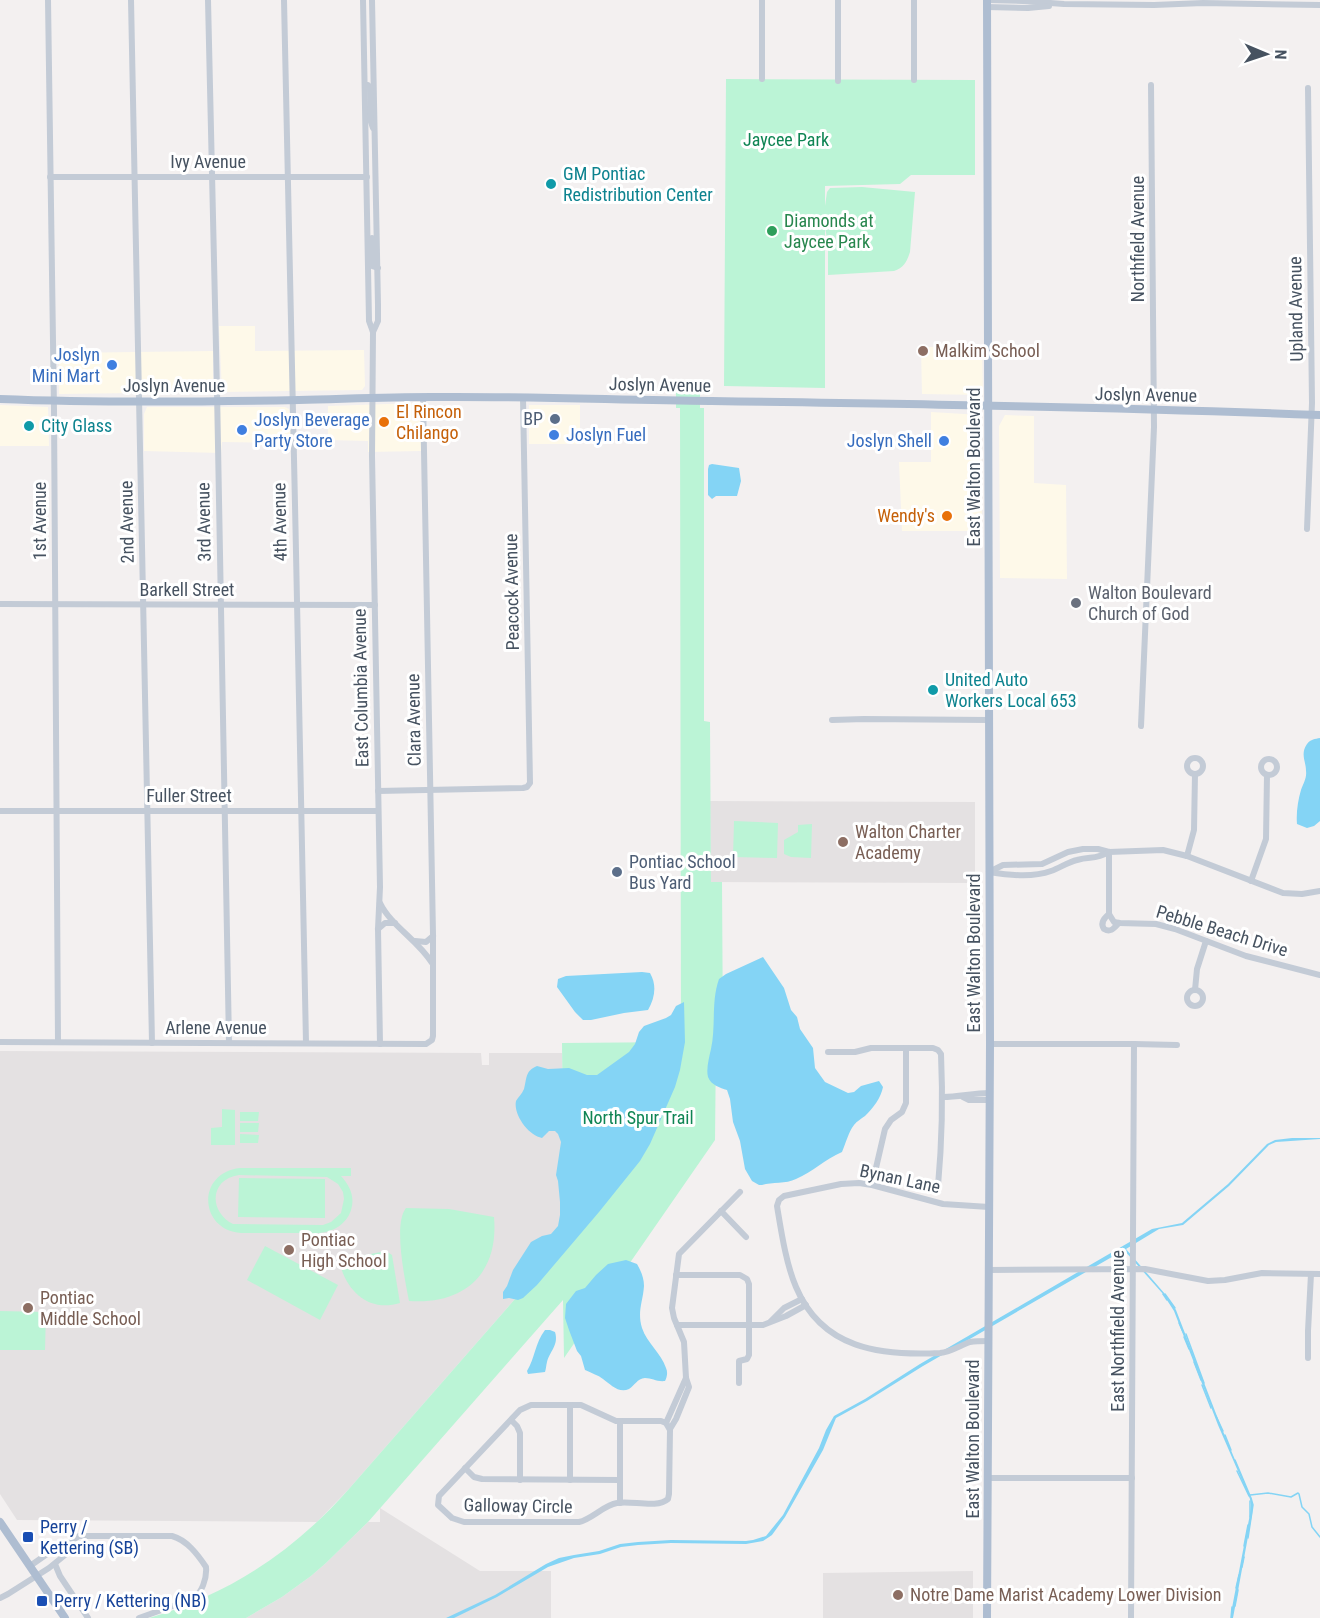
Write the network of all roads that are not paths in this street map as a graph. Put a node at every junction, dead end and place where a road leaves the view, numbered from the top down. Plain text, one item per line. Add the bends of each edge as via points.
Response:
1 (48, 0) edge
2 (131, 0) edge
3 (208, 0) edge
4 (284, 0) edge
5 (363, 0) edge
6 (372, 0) edge
7 (762, 0) edge
8 (838, 0) edge
9 (914, 0) edge
10 (987, 2) edge
11 (1320, 5) edge
12 (762, 79) dead end
13 (914, 80) dead end
14 (838, 81) dead end
15 (365, 85) junction
16 (1151, 85) dead end
17 (1308, 88) dead end
18 (376, 141) junction
19 (289, 176) junction
20 (50, 177) junction
21 (135, 177) junction
22 (212, 177) junction
23 (367, 177) junction
24 (367, 210) junction
25 (378, 267) junction
26 (373, 332) junction
27 (423, 397) junction
28 (372, 398) junction
29 (523, 398) junction
30 (0, 399) edge
31 (53, 400) junction
32 (217, 400) junction
33 (294, 400) junction
34 (140, 401) junction
35 (989, 405) junction
36 (1154, 410) junction
37 (1316, 415) edge
38 (1307, 529) dead end
39 (0, 604) edge
40 (55, 604) junction
41 (144, 604) junction
42 (221, 605) junction
43 (296, 605) junction
44 (375, 605) junction
45 (832, 720) dead end
46 (989, 720) junction
47 (1141, 726) dead end
48 (1195, 774) dead end
49 (1267, 775) dead end
50 (430, 790) junction
51 (378, 791) junction
52 (0, 811) edge
53 (57, 811) junction
54 (148, 811) junction
55 (225, 811) junction
56 (300, 811) junction
57 (378, 811) junction
58 (1109, 852) junction
59 (1187, 856) junction
60 (1033, 865) junction
61 (989, 872) junction
62 (1032, 874) junction
63 (1251, 881) junction
64 (1320, 891) edge
65 (380, 902) junction
66 (1109, 914) junction
67 (395, 923) junction
68 (1119, 923) junction
69 (378, 929) junction
70 (433, 935) junction
71 (415, 941) junction
72 (1206, 941) junction
73 (432, 963) junction
74 (1320, 975) edge
75 (1195, 990) dead end
76 (0, 1042) edge
77 (58, 1042) junction
78 (152, 1042) junction
79 (431, 1042) joint
80 (229, 1043) junction
81 (306, 1043) junction
82 (380, 1044) junction
83 (990, 1044) junction
84 (1134, 1044) junction
85 (1177, 1045) dead end
86 (906, 1048) junction
87 (828, 1052) dead end
88 (943, 1097) junction
89 (989, 1097) junction
90 (872, 1185) junction
91 (938, 1186) dead end
92 (740, 1192) dead end
93 (989, 1207) junction
94 (721, 1211) junction
95 (746, 1237) dead end
96 (1133, 1269) junction
97 (989, 1270) junction
98 (1311, 1274) junction
99 (1320, 1274) edge
100 (676, 1275) junction
101 (804, 1302) junction
102 (677, 1325) junction
103 (749, 1325) junction
104 (988, 1341) junction
105 (1308, 1358) dead end
106 (739, 1383) dead end
107 (570, 1405) junction
108 (511, 1420) junction
109 (620, 1421) junction
110 (668, 1426) junction
111 (465, 1468) junction
112 (988, 1478) junction
113 (1132, 1478) junction
114 (520, 1480) junction
115 (570, 1480) junction
116 (620, 1480) junction
117 (620, 1503) junction
118 (0, 1522) edge
119 (68, 1543) junction
120 (55, 1564) junction
121 (30, 1566) junction
122 (36, 1576) junction
123 (0, 1598) edge
124 (64, 1618) edge
125 (88, 1618) edge
126 (139, 1618) edge
127 (987, 1618) edge
128 (1131, 1618) edge

1 - 20 street, 1st Avenue
2 - 21 street, 2nd Avenue
3 - 22 street, 3rd Avenue
4 - 19 street, 4th Avenue
5 - 15 street, East Columbia Avenue
6 - 18 street, East Columbia Avenue
7 - 12 street
8 - 14 street
9 - 13 street
10 - 11 street
10 - 35 main road, East Walton Boulevard
15 - 18 street, East Columbia Avenue via 370,87
15 - 23 street, East Columbia Avenue
16 - 36 street, Northfield Avenue
17 - 37 street, Upland Avenue
18 - 25 street, East Columbia Avenue
19 - 22 street, Ivy Avenue
19 - 23 street, Ivy Avenue
19 - 33 street, 4th Avenue
20 - 21 street, Ivy Avenue
20 - 31 street, 1st Avenue
21 - 22 street, Ivy Avenue
21 - 34 street, 2nd Avenue
22 - 32 street, 3rd Avenue
23 - 24 street, East Columbia Avenue
24 - 25 street, East Columbia Avenue via 372,266
24 - 26 street, East Columbia Avenue via 369,321
25 - 26 street, East Columbia Avenue via 378,321
26 - 28 street, East Columbia Avenue
27 - 28 main road, Joslyn Avenue
27 - 29 main road, Joslyn Avenue
27 - 50 street, Clara Avenue
28 - 33 main road, Joslyn Avenue
28 - 44 street, East Columbia Avenue
29 - 35 main road, Joslyn Avenue
29 - 50 street, Peacock Avenue via 530,782 523,788
30 - 31 main road, Joslyn Avenue
31 - 34 main road, Joslyn Avenue
31 - 40 street, 1st Avenue
32 - 33 main road, Joslyn Avenue
32 - 34 main road, Joslyn Avenue
32 - 42 street, 3rd Avenue
33 - 43 street, 4th Avenue
34 - 41 street, 2nd Avenue
35 - 36 main road, Joslyn Avenue
35 - 46 main road, East Walton Boulevard
36 - 37 main road, Joslyn Avenue
36 - 47 street, Northfield Avenue
37 - 38 street, Upland Avenue
39 - 40 street, Barkell Street
40 - 41 street, Barkell Street
40 - 53 street, 1st Avenue
41 - 42 street, Barkell Street
41 - 54 street, 2nd Avenue
42 - 43 street, Barkell Street
42 - 55 street, 3rd Avenue
43 - 44 street, Barkell Street
43 - 56 street, 4th Avenue
44 - 51 street, East Columbia Avenue
45 - 46 street
46 - 61 main road, East Walton Boulevard
48 - 59 street via 1194,830
49 - 63 street via 1266,839
50 - 51 street
50 - 70 street, Clara Avenue
51 - 57 street, East Columbia Avenue
52 - 53 street, Fuller Street
53 - 54 street, Fuller Street
53 - 77 street, 1st Avenue
54 - 55 street, Fuller Street
54 - 78 street, 2nd Avenue
55 - 56 street, Fuller Street
55 - 80 street, 3rd Avenue
56 - 57 street, Fuller Street
56 - 81 street, 4th Avenue
57 - 65 street, East Columbia Avenue
58 - 59 street via 1160,850
58 - 60 street via 1079,849
58 - 62 street
58 - 66 street
59 - 63 street
60 - 61 street via 1003,865
60 - 62 street
61 - 62 street
61 - 83 main road, East Walton Boulevard
63 - 64 street via 1290,894
65 - 67 street
65 - 69 street, East Columbia Avenue
66 - 68 street
66 - 68 street, Pebble Beach Drive via 1103,921 1104,929 1114,929
67 - 69 street via 385,923
67 - 71 street
68 - 72 street, Pebble Beach Drive via 1155,924
69 - 82 street, East Columbia Avenue
70 - 71 street via 426,942
70 - 73 street, Clara Avenue
71 - 73 street
72 - 74 street, Pebble Beach Drive
72 - 75 street
73 - 79 street, Clara Avenue
76 - 77 street, Arlene Avenue
77 - 78 street, Arlene Avenue
78 - 80 street, Arlene Avenue
79 - 82 street, Arlene Avenue
80 - 81 street, Arlene Avenue
81 - 82 street, Arlene Avenue
83 - 84 street
83 - 89 main road, East Walton Boulevard
84 - 85 street
84 - 96 street, East Northfield Avenue
86 - 87 street
86 - 88 street via 934,1048 940,1052
86 - 90 street via 906,1103 885,1129
88 - 89 street
88 - 91 street
89 - 93 main road, East Walton Boulevard
90 - 93 street, Bynan Lane via 943,1204
90 - 101 street, Bynan Lane via 844,1184 784,1196 778,1201 790,1270
92 - 94 street
93 - 97 main road, East Walton Boulevard
94 - 95 street
94 - 100 street via 680,1251
96 - 97 street
96 - 98 street via 1208,1281 1262,1273
96 - 113 street, East Northfield Avenue
97 - 104 main road, East Walton Boulevard
98 - 99 street
98 - 105 street
100 - 102 street via 672,1305
100 - 103 street via 745,1277 749,1284
101 - 103 street via 784,1308 763,1325
101 - 104 street via 832,1333 874,1351 942,1353
102 - 103 street
102 - 110 street via 684,1346 686,1378
103 - 106 street via 749,1355 739,1361
104 - 112 main road, East Walton Boulevard
107 - 108 street, Galloway Circle via 529,1405
107 - 109 street, Galloway Circle via 586,1406
107 - 115 street
108 - 111 street, Galloway Circle
108 - 114 street via 520,1433
109 - 110 street, Galloway Circle via 661,1421
109 - 116 street
110 - 117 street, Galloway Circle via 668,1499 661,1503
111 - 114 street via 480,1479
111 - 117 street, Galloway Circle via 438,1499 439,1506 459,1521 579,1522
112 - 113 street
112 - 127 main road, East Walton Boulevard
113 - 128 street, East Northfield Avenue
114 - 115 street
115 - 116 street
116 - 117 street
118 - 121 main road
119 - 120 street via 66,1554
119 - 121 street
119 - 126 street via 81,1536 172,1536 186,1542 207,1571 199,1594
120 - 122 street
120 - 125 street
121 - 122 main road
122 - 123 street
122 - 124 main road

